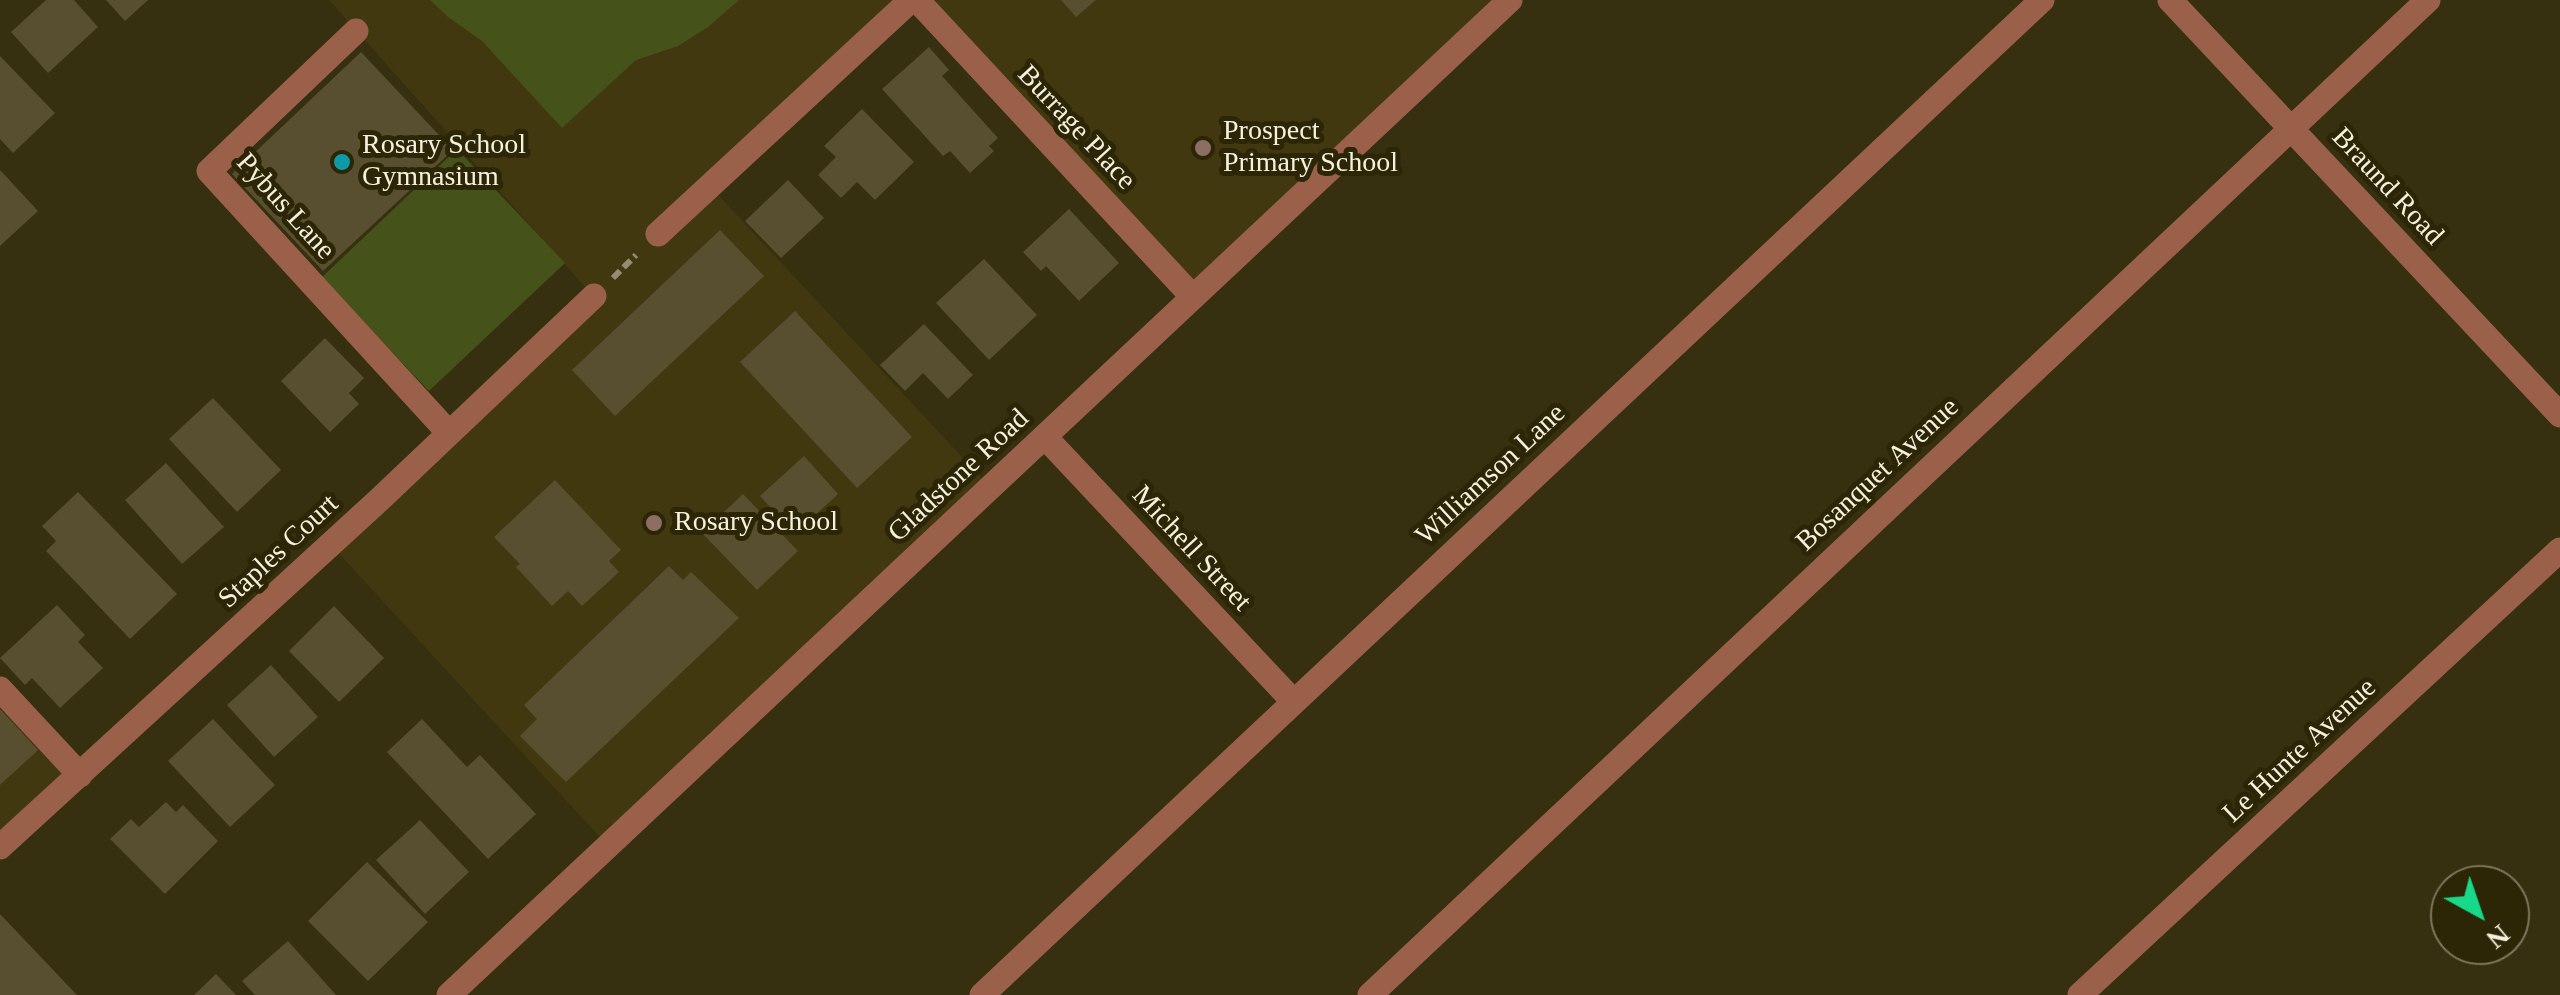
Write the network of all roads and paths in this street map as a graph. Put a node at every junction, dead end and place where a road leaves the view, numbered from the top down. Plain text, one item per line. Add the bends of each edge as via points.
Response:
1 (914, 0) edge
2 (1510, 0) edge
3 (2042, 0) edge
4 (2170, 0) edge
5 (2428, 0) edge
6 (356, 31) dead end
7 (2290, 128) junction
8 (658, 234) joint
9 (594, 296) joint
10 (1192, 296) junction
11 (2560, 415) edge
12 (449, 433) junction
13 (1045, 437) junction
14 (2560, 550) edge
15 (0, 689) edge
16 (1294, 702) junction
17 (80, 775) junction
18 (0, 848) edge
19 (449, 995) edge
20 (982, 995) edge
21 (1370, 995) edge
22 (2080, 995) edge

1 - 8 street, Burrage Place
1 - 10 street, Burrage Place
2 - 10 street, Gladstone Road
3 - 16 street, Williamson Lane
4 - 7 street, Braund Road
5 - 7 street, Bosanquet Avenue
6 - 12 street, Pybus Lane via 209,171
7 - 11 street, Braund Road
7 - 21 street, Bosanquet Avenue
8 - 9 path
9 - 12 street, Staples Court
10 - 13 street, Gladstone Road
12 - 17 street, Staples Court
13 - 16 street, Michell Street
13 - 19 street, Gladstone Road
14 - 22 street, Le Hunte Avenue
15 - 17 street
16 - 20 street, Williamson Lane
17 - 18 street, Staples Court

